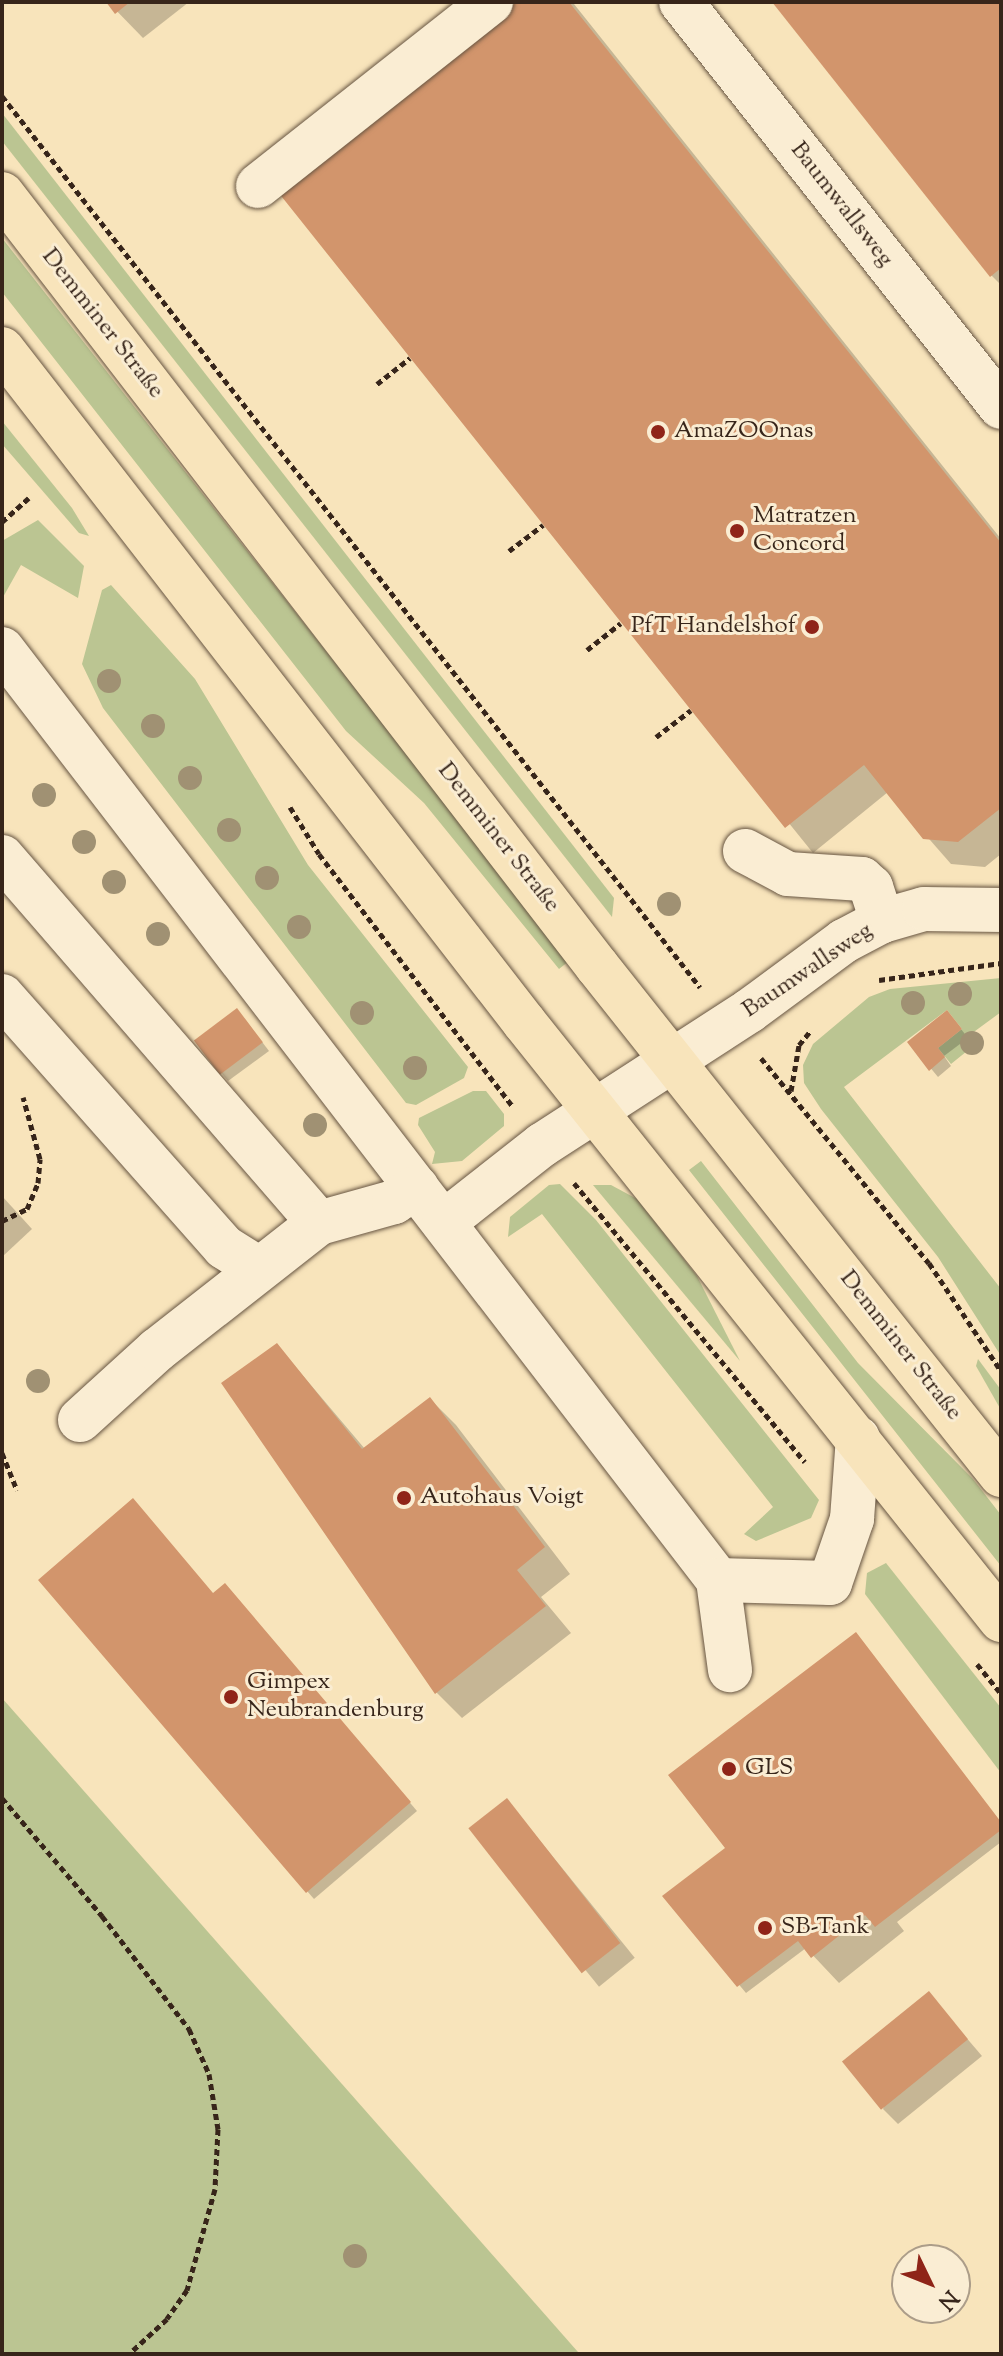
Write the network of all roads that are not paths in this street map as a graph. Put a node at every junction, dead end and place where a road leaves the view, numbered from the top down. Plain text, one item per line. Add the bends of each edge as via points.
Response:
1 (491, 2) edge
2 (681, 2) edge
3 (258, 186) dead end
4 (2, 194) edge
5 (2, 349) edge
6 (1001, 407) edge
7 (2, 649) edge
8 (745, 851) dead end
9 (2, 857) edge
10 (1001, 910) edge
11 (882, 921) junction
12 (2, 996) edge
13 (673, 1060) junction
14 (595, 1110) junction
15 (417, 1187) junction
16 (444, 1222) junction
17 (319, 1223) junction
18 (257, 1268) junction
19 (80, 1420) dead end
20 (858, 1438) junction
21 (1001, 1475) edge
22 (718, 1580) junction
23 (1001, 1620) edge
24 (730, 1670) dead end

1 - 3 street
2 - 6 street, Baumwallsweg
4 - 13 main road, Demminer Straße
5 - 14 main road
7 - 15 street
8 - 11 street via 788,874 862,879 871,887
9 - 17 street
10 - 11 street, Baumwallsweg via 924,909
11 - 13 street, Baumwallsweg via 844,941
12 - 18 street via 224,1247
13 - 14 street, Baumwallsweg
13 - 21 main road, Demminer Straße
14 - 16 street, Baumwallsweg
14 - 20 main road
15 - 16 street
15 - 17 street via 394,1202
16 - 22 street
17 - 18 street
18 - 19 street
20 - 22 street via 852,1519 830,1583
20 - 23 main road
22 - 24 street

